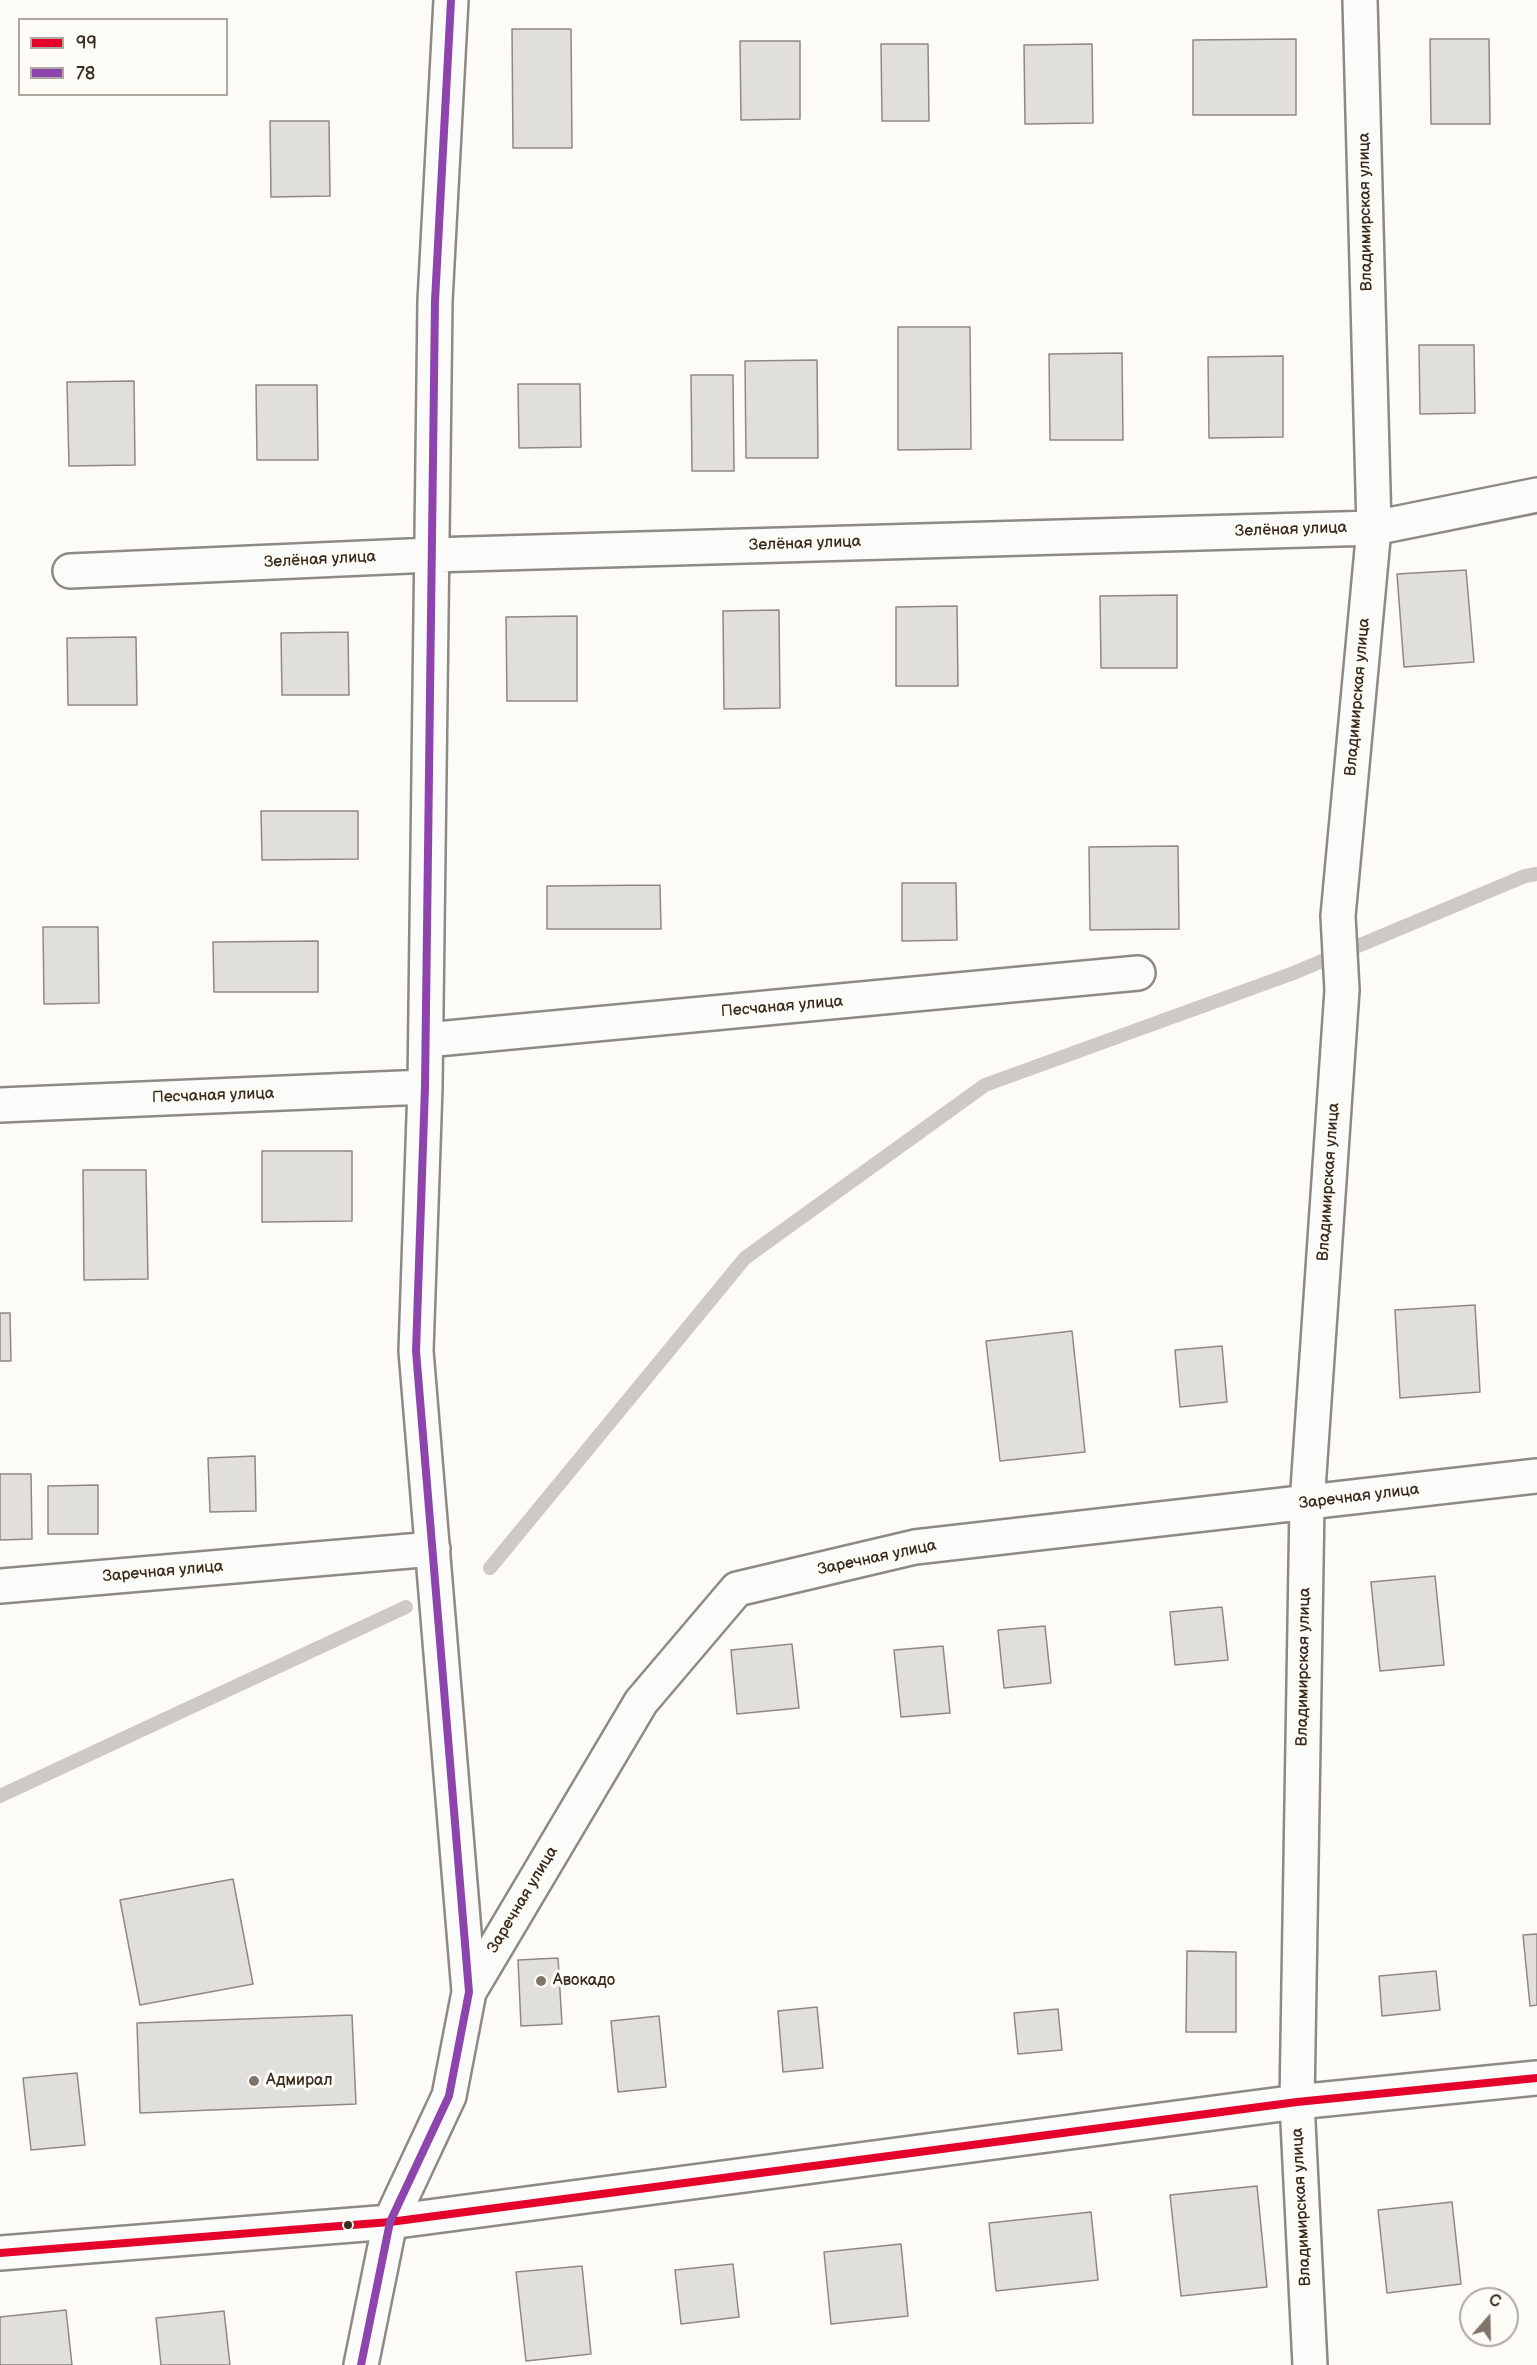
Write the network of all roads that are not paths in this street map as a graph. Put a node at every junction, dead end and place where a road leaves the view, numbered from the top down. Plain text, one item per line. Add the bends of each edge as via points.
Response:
1 (451, 0) edge
2 (1360, 0) edge
3 (1537, 495) edge
4 (1374, 528) junction
5 (431, 555) junction
6 (70, 571) dead end
7 (1138, 973) dead end
8 (426, 1040) junction
9 (425, 1087) junction
10 (0, 1105) edge
11 (1537, 1476) edge
12 (1307, 1504) junction
13 (433, 1549) junction
14 (0, 1586) edge
15 (469, 1992) junction
16 (1537, 2078) edge
17 (1296, 2102) junction
18 (390, 2222) junction
19 (0, 2253) edge
20 (361, 2365) edge
21 (1311, 2365) edge

1 - 5 street via 435,301
2 - 4 street, Владимирская улица
3 - 4 street, Зелёная улица
4 - 5 street, Зелёная улица
4 - 12 street, Владимирская улица via 1338,916 1342,990
5 - 6 street, Зелёная улица
5 - 8 street
7 - 8 street, Песчаная улица
8 - 9 street
9 - 10 street, Песчаная улица
9 - 13 street via 416,1351
11 - 12 street, Заречная улица
12 - 15 street, Заречная улица via 915,1547 737,1589 641,1702
12 - 17 street, Владимирская улица
13 - 14 street, Заречная улица
13 - 15 street
15 - 18 street via 449,2096
16 - 17 street
17 - 18 street
17 - 21 street, Владимирская улица
18 - 19 street
18 - 20 street

